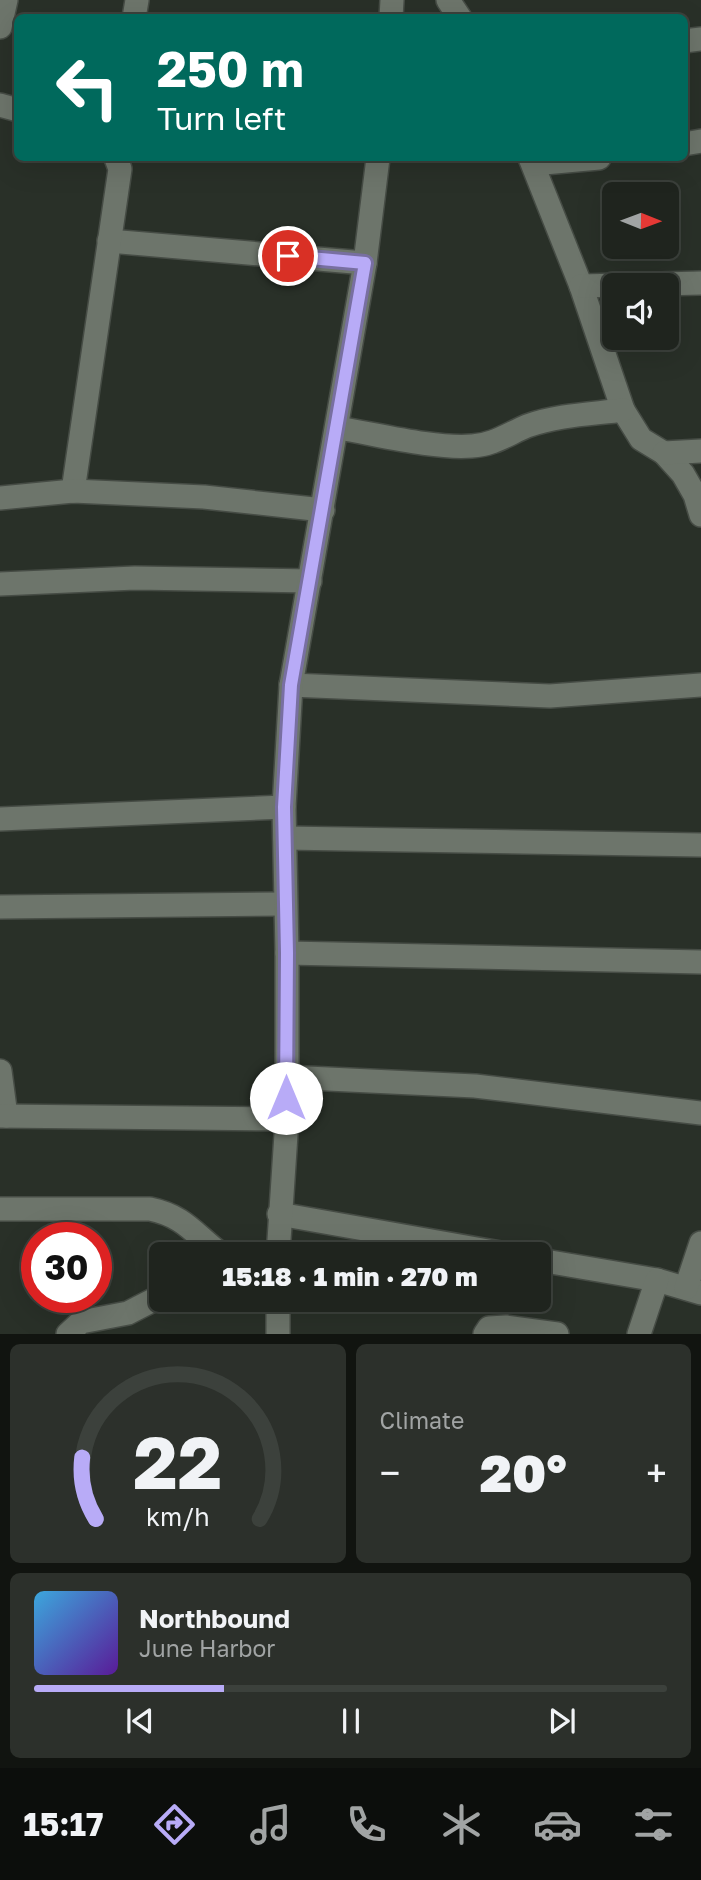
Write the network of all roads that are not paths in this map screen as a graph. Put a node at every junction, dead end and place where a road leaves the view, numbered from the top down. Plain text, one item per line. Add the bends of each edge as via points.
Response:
1 (6, 0) edge
2 (0, 27) edge
3 (117, 161) edge
4 (378, 161) edge
5 (532, 161) edge
6 (109, 241) junction
7 (365, 263) junction
8 (701, 283) edge
9 (581, 286) junction
10 (623, 410) junction
11 (338, 428) junction
12 (701, 451) edge
13 (664, 453) junction
14 (73, 491) junction
15 (0, 498) edge
16 (323, 510) junction
17 (701, 515) edge
18 (310, 581) junction
19 (0, 584) edge
20 (291, 685) junction
21 (701, 685) edge
22 (284, 807) junction
23 (0, 819) edge
24 (285, 838) junction
25 (701, 845) edge
26 (285, 904) junction
27 (0, 907) edge
28 (287, 953) junction
29 (701, 962) edge
30 (0, 1072) edge
31 (286, 1077) junction
32 (701, 1113) edge
33 (3, 1116) edge
34 (287, 1119) junction
35 (0, 1209) edge
36 (279, 1214) junction
37 (207, 1242) edge
38 (278, 1242) edge
39 (437, 1242) edge
40 (701, 1243) edge
41 (551, 1262) edge
42 (657, 1280) junction
43 (694, 1290) edge
44 (149, 1302) edge
45 (278, 1312) edge
46 (68, 1334) edge
47 (278, 1334) edge
48 (485, 1334) edge
49 (557, 1334) edge
50 (639, 1334) edge

1 - 2 street
3 - 6 street via 120,169
4 - 7 street
5 - 9 street
6 - 7 street
6 - 14 street
7 - 11 street
8 - 9 street
9 - 10 street
10 - 11 street via 553,419 472,446
10 - 13 street via 641,439
11 - 16 street
12 - 13 street
13 - 17 street via 683,474
14 - 15 street
14 - 16 street via 204,497
16 - 18 street
18 - 19 street via 135,578
18 - 20 street
20 - 21 street via 550,696
20 - 22 street
22 - 23 street
22 - 24 street
24 - 25 street
24 - 26 street
26 - 27 street
26 - 28 street
28 - 29 street
28 - 31 street
30 - 33 street
31 - 32 street via 474,1086
31 - 34 street
33 - 34 street
34 - 36 street
35 - 37 street via 150,1209 169,1213
36 - 38 street
36 - 39 street
40 - 43 street
41 - 42 street
42 - 43 street
42 - 50 street
44 - 46 street via 128,1313 81,1322
45 - 47 street
48 - 49 street via 489,1328 506,1327

